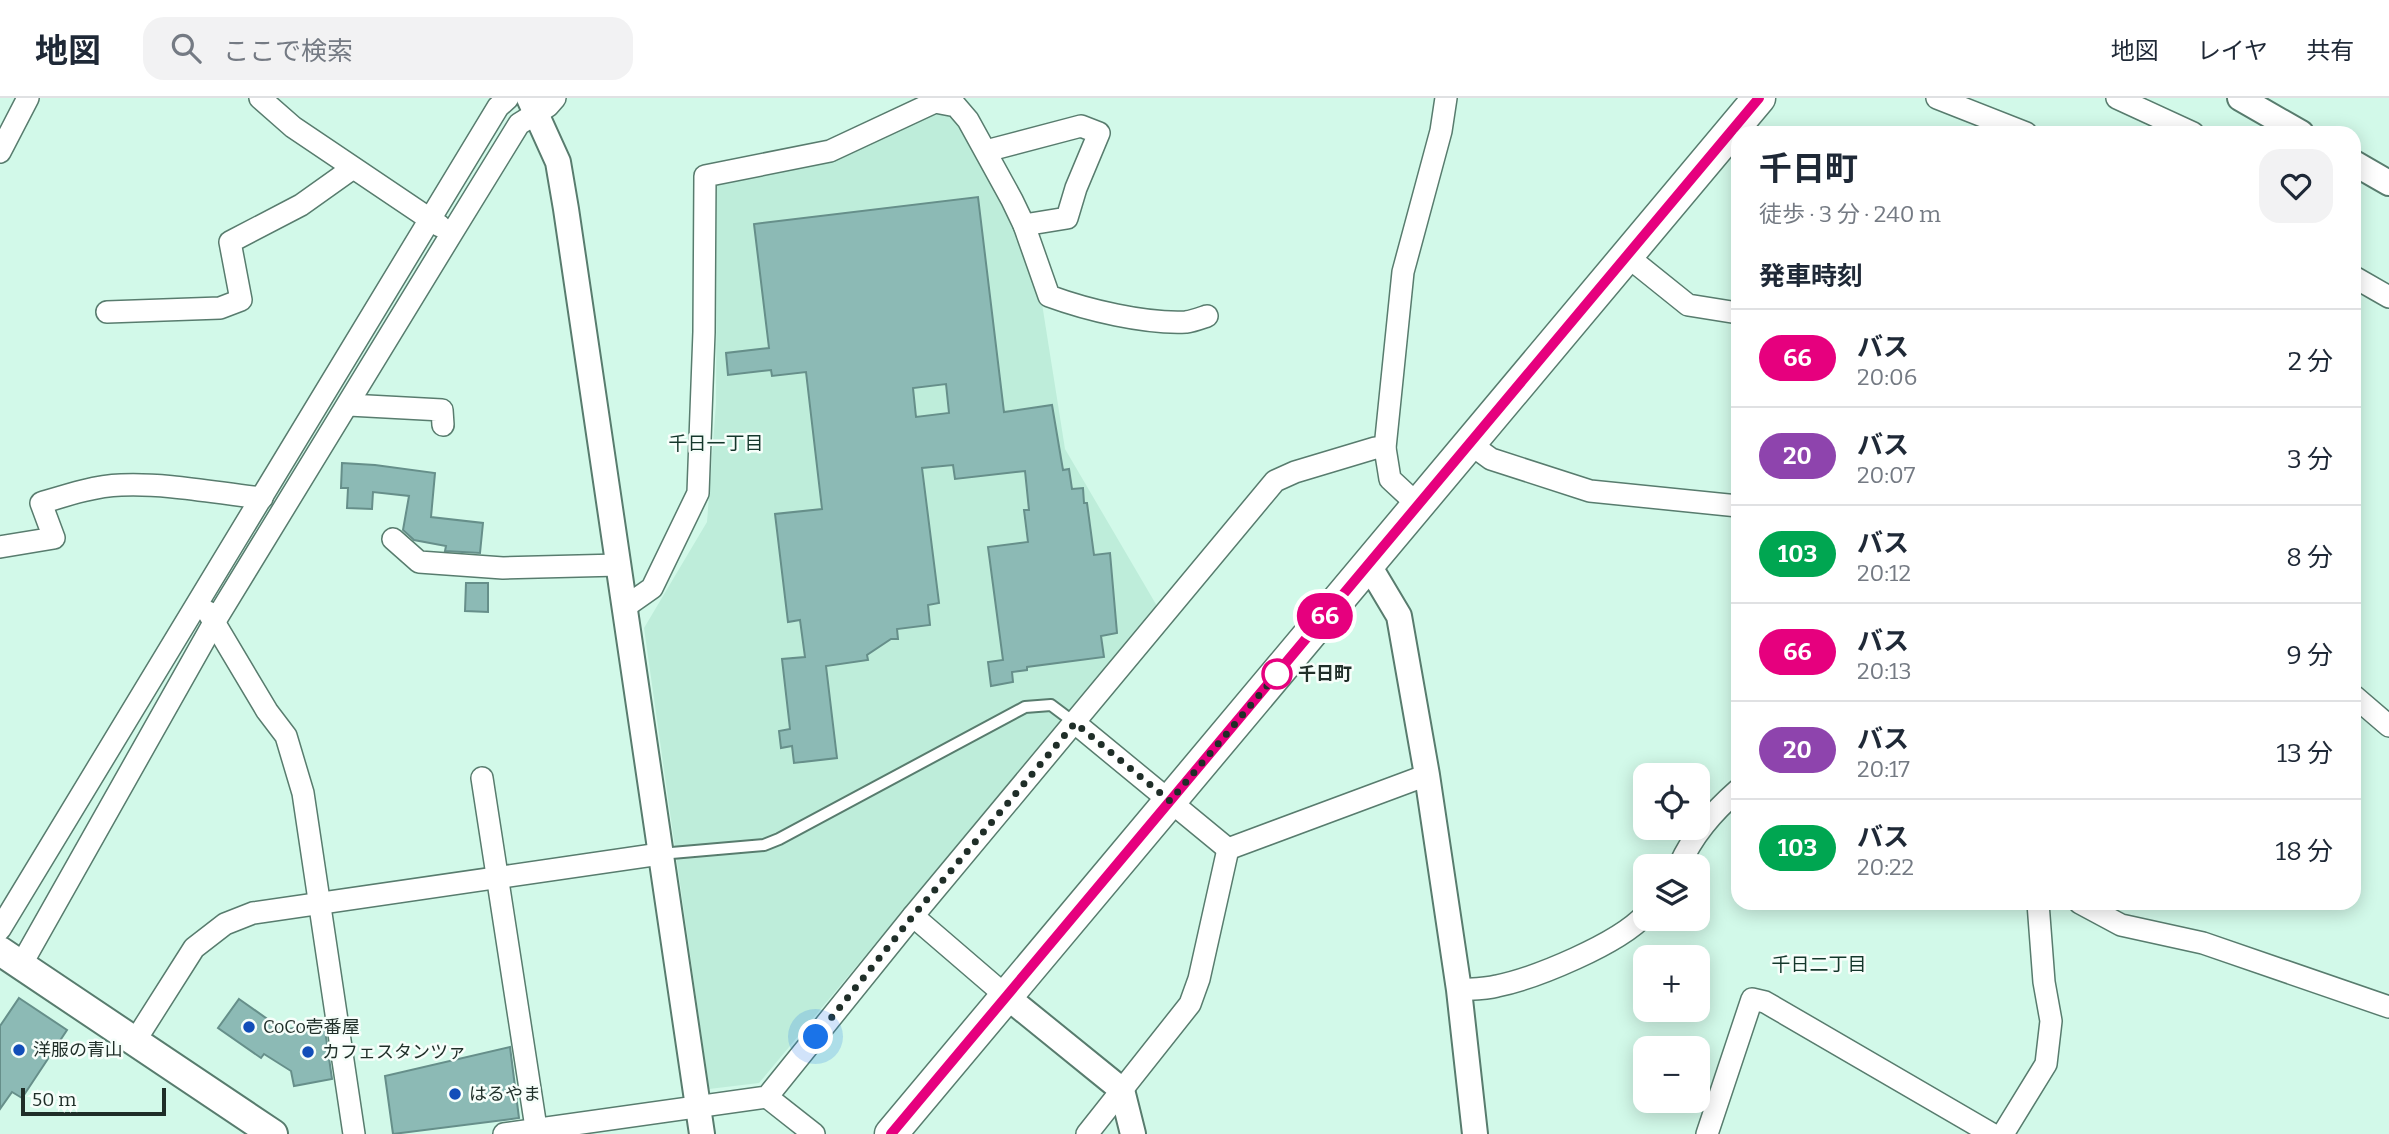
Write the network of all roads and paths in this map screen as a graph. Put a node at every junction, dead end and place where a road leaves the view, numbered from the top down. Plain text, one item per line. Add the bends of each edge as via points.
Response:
1 (28, 98) edge
2 (260, 98) edge
3 (508, 98) edge
4 (555, 98) edge
5 (1446, 98) edge
6 (1759, 98) edge
7 (1937, 98) edge
8 (2117, 98) edge
9 (2240, 98) edge
10 (934, 100) edge
11 (532, 105) edge
12 (1736, 126) edge
13 (2008, 126) edge
14 (2178, 126) edge
15 (2281, 126) edge
16 (1731, 132) edge
17 (0, 152) edge
18 (986, 152) junction
19 (2361, 167) edge
20 (353, 168) junction
21 (2389, 183) edge
22 (429, 220) junction
23 (1024, 225) junction
24 (452, 233) junction
25 (1627, 256) junction
26 (2361, 281) edge
27 (2389, 297) edge
28 (107, 312) dead end
29 (1731, 312) edge
30 (1207, 316) dead end
31 (349, 405) junction
32 (443, 425) dead end
33 (1469, 443) junction
34 (1385, 448) junction
35 (262, 498) junction
36 (1418, 505) junction
37 (1731, 505) edge
38 (393, 540) dead end
39 (0, 547) edge
40 (1368, 564) junction
41 (619, 565) junction
42 (200, 600) junction
43 (625, 607) junction
44 (215, 621) junction
45 (2361, 702) edge
46 (1075, 723) junction
47 (2389, 726) edge
48 (1427, 775) junction
49 (482, 778) dead end
50 (1731, 796) edge
51 (1170, 801) junction
52 (1228, 849) junction
53 (660, 854) junction
54 (1685, 854) edge
55 (496, 877) junction
56 (319, 902) junction
57 (2039, 910) edge
58 (2093, 910) edge
59 (913, 916) junction
60 (1633, 926) edge
61 (0, 929) edge
62 (11, 958) edge
63 (1459, 990) junction
64 (1006, 996) junction
65 (2389, 1007) edge
66 (135, 1041) junction
67 (1122, 1090) junction
68 (767, 1097) junction
69 (698, 1108) junction
70 (536, 1132) edge
71 (273, 1134) edge
72 (354, 1134) edge
73 (504, 1134) edge
74 (702, 1134) edge
75 (814, 1134) edge
76 (891, 1134) edge
77 (1087, 1134) edge
78 (1133, 1134) edge
79 (1475, 1134) edge
80 (1707, 1134) edge
81 (1993, 1134) edge
82 (2003, 1134) edge

1 - 17 street
2 - 20 street
3 - 22 street via 498,107
4 - 11 street via 548,106
5 - 34 street via 1403,272
6 - 12 main road
7 - 13 street
8 - 14 street
9 - 15 street
10 - 18 street via 956,106
10 - 43 street via 830,151 705,176 698,493 653,588
11 - 24 street
11 - 41 street via 558,162
16 - 25 main road
18 - 23 street
18 - 23 street via 1081,126 1099,133 1067,218
19 - 21 street
20 - 22 street
20 - 28 street via 301,205 230,243 241,300 220,308
22 - 24 street
22 - 35 street
23 - 30 street via 1049,296 1081,308 1145,318 1187,322
24 - 31 street
25 - 29 street via 1688,305
25 - 33 main road
26 - 27 street
31 - 32 street via 442,410
31 - 44 street
33 - 36 main road
33 - 37 street via 1491,459 1590,491
34 - 36 street via 1390,479
34 - 46 street via 1295,471 1275,481
35 - 39 street via 120,485 75,492 41,503 54,538
35 - 42 street
36 - 40 main road
38 - 41 street via 419,562 503,568
40 - 48 street via 1399,616
40 - 51 main road
41 - 43 street
42 - 44 street
42 - 61 street
43 - 53 street
44 - 56 street via 286,736 303,793
44 - 62 street
45 - 47 street
46 - 51 street
46 - 53 lane via 1051,705 1025,707 764,845
46 - 59 street
48 - 52 street
48 - 63 street
49 - 55 street
50 - 54 street via 1713,812
51 - 52 street
51 - 64 main road
52 - 67 street via 1190,1004
53 - 55 street
53 - 69 street
55 - 56 street
55 - 70 street
56 - 66 street via 253,913 215,932 194,948
56 - 72 street
57 - 82 street via 2051,1021 2046,1064
58 - 65 street via 2121,925 2203,943
59 - 64 street
59 - 68 street
60 - 63 street via 1535,975
62 - 66 main road
63 - 79 street
64 - 67 street
64 - 76 main road
66 - 71 main road
67 - 77 street
67 - 78 street
68 - 69 street
68 - 75 street
69 - 70 street
69 - 74 street
70 - 73 street
80 - 81 street via 1752,999 1765,1002

